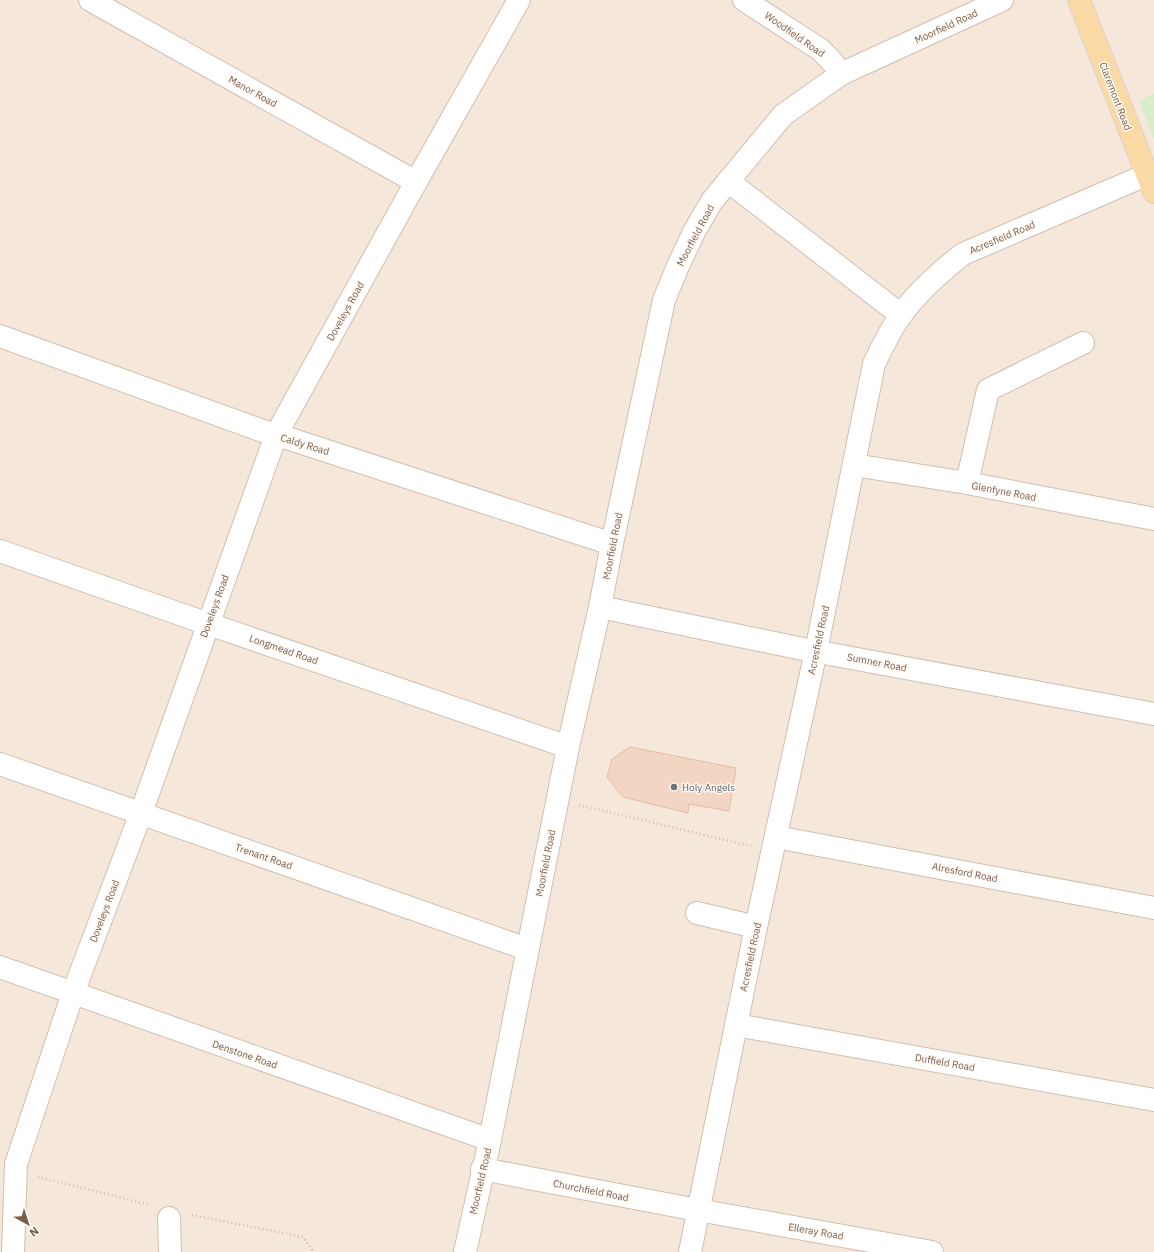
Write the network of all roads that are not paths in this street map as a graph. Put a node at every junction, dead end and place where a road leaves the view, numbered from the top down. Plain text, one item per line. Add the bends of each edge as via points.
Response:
1 (90, 0) edge
2 (519, 0) edge
3 (744, 0) edge
4 (1002, 0) edge
5 (1079, 0) edge
6 (841, 74) junction
7 (728, 181) junction
8 (416, 182) junction
9 (1150, 183) edge
10 (901, 315) junction
11 (0, 336) edge
12 (1083, 343) dead end
13 (276, 435) junction
14 (854, 465) junction
15 (967, 483) junction
16 (1154, 519) edge
17 (612, 544) junction
18 (0, 551) edge
19 (600, 607) junction
20 (208, 624) junction
21 (816, 651) junction
22 (1154, 714) edge
23 (568, 747) junction
24 (0, 764) edge
25 (140, 813) junction
26 (776, 837) junction
27 (1154, 908) edge
28 (697, 913) dead end
29 (756, 927) junction
30 (527, 949) junction
31 (0, 967) edge
32 (73, 993) junction
33 (736, 1024) junction
34 (1154, 1100) edge
35 (490, 1140) junction
36 (482, 1169) junction
37 (699, 1211) junction
38 (169, 1218) dead end
39 (13, 1252) edge
40 (170, 1252) edge
41 (465, 1252) edge
42 (690, 1252) edge
43 (932, 1252) edge

1 - 8 street, Manor Road
2 - 8 street, Doveleys Road
3 - 6 street, Woodfield Road via 821,50
4 - 6 street, Moorfield Road
5 - 9 main road, Claremont Road
6 - 7 street, Moorfield Road via 784,115
7 - 10 street
7 - 17 street, Moorfield Road via 712,201 694,232 664,300
8 - 13 street, Doveleys Road
9 - 10 street, Acresfield Road via 963,254 936,276
10 - 14 street, Acresfield Road via 874,364
11 - 13 street, Caldy Road
12 - 15 street via 988,390
13 - 17 street, Caldy Road
13 - 20 street, Doveleys Road
14 - 15 street, Glenfyne Road
14 - 21 street, Acresfield Road
15 - 16 street, Glenfyne Road
17 - 19 street, Moorfield Road
18 - 20 street, Longmead Road
19 - 21 street, Sumner Road
19 - 23 street, Moorfield Road
20 - 23 street, Longmead Road
20 - 25 street, Doveleys Road
21 - 22 street, Sumner Road
21 - 26 street, Acresfield Road
23 - 30 street, Moorfield Road
24 - 25 street, Trenant Road
25 - 30 street, Trenant Road
25 - 32 street, Doveleys Road
26 - 27 street, Alresford Road
26 - 29 street, Acresfield Road
28 - 29 street
29 - 33 street, Acresfield Road
30 - 35 street, Moorfield Road
31 - 32 street, Denstone Road
32 - 35 street, Denstone Road
32 - 39 street, Doveleys Road via 16,1164
33 - 34 street, Duffield Road
33 - 37 street, Acresfield Road
35 - 36 street, Moorfield Road
36 - 37 street, Churchfield Road
36 - 41 street, Moorfield Road
37 - 42 street, Acresfield Road
37 - 43 street, Elleray Road
38 - 40 street

